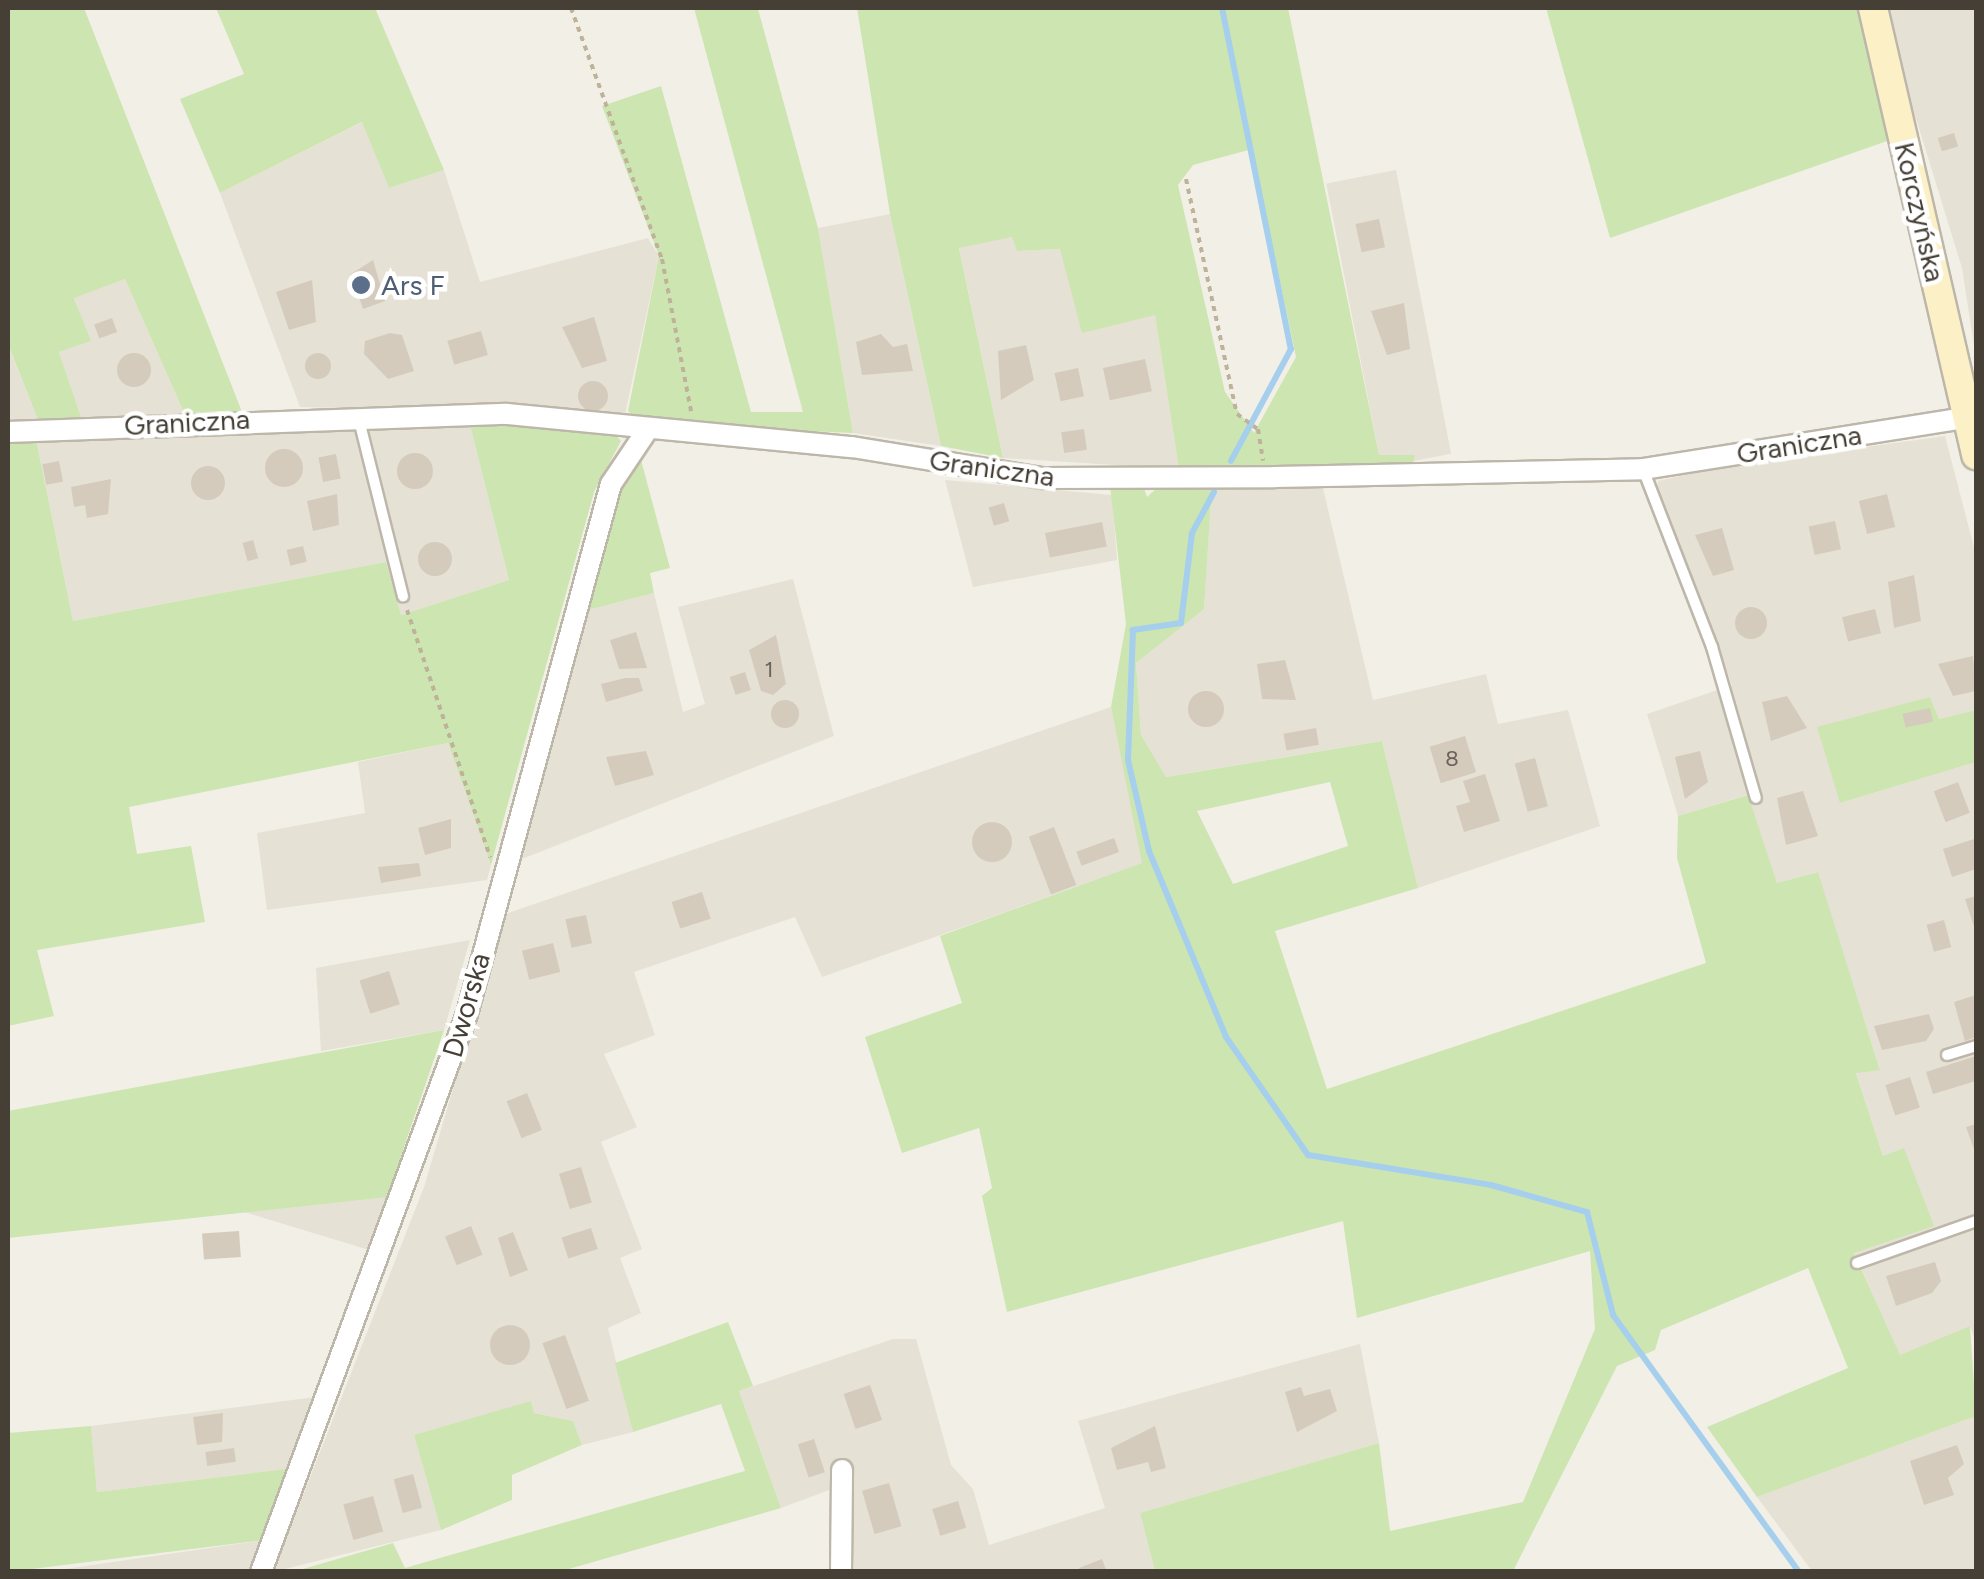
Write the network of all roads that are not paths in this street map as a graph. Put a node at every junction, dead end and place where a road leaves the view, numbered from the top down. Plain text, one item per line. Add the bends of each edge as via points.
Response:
1 (1872, 8) edge
2 (358, 415) junction
3 (1972, 416) edge
4 (8, 432) edge
5 (646, 432) junction
6 (1976, 455) edge
7 (1643, 468) junction
8 (403, 596) road end
9 (1756, 798) dead end
10 (1976, 1046) edge
11 (1947, 1055) dead end
12 (1976, 1221) edge
13 (1857, 1263) dead end
14 (842, 1470) dead end
15 (261, 1572) edge
16 (841, 1572) edge

1 - 3 main road, Korczyńska
2 - 4 street, Graniczna
2 - 5 street, Graniczna via 507,414
2 - 8 lane
3 - 6 main road, Korczyńska
3 - 7 street, Graniczna
5 - 7 street, Graniczna via 688,430 1042,478
5 - 15 street, Dworska via 611,484 467,1014
7 - 9 lane
10 - 11 lane
12 - 13 lane
14 - 16 street

